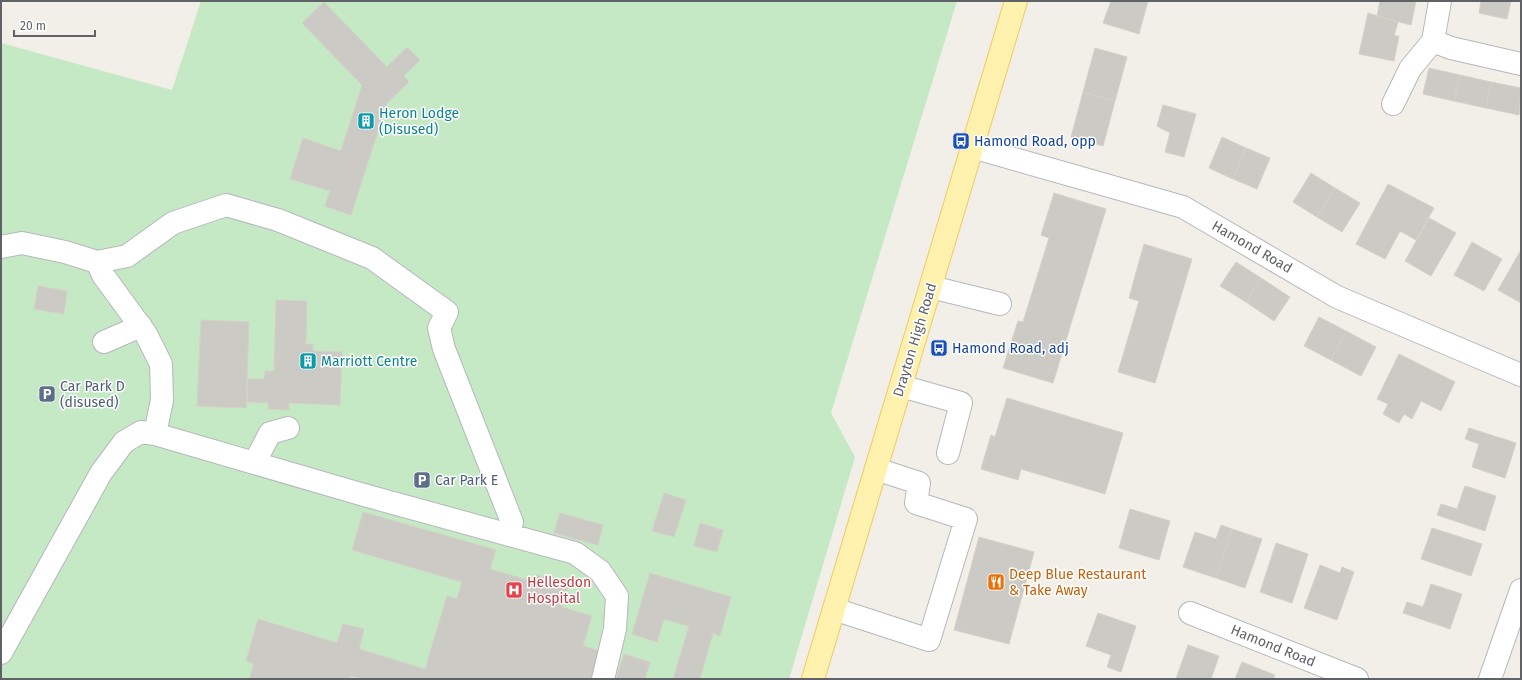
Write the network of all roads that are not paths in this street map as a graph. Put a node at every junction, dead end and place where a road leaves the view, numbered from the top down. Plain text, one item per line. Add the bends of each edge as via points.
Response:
1 (1016, 1) edge
2 (1440, 1) edge
3 (1433, 41) junction
4 (1521, 64) edge
5 (1393, 104) dead end
6 (972, 148) junction
7 (1, 247) edge
8 (97, 262) junction
9 (931, 288) junction
10 (1000, 304) dead end
11 (141, 326) junction
12 (104, 342) dead end
13 (1521, 375) edge
14 (901, 386) junction
15 (288, 428) dead end
16 (155, 434) junction
17 (948, 453) dead end
18 (255, 462) junction
19 (876, 469) junction
20 (509, 535) junction
21 (1521, 590) edge
22 (834, 609) junction
23 (1190, 613) dead end
24 (4, 642) edge
25 (603, 679) edge
26 (813, 679) edge
27 (1357, 679) edge
28 (1490, 679) edge

1 - 6 main road, Drayton High Road
2 - 3 street
3 - 4 street via 1451,48
3 - 5 street via 1410,69
6 - 9 main road, Drayton High Road
6 - 13 street, Hamond Road via 1183,207 1337,297
7 - 8 street via 22,243
8 - 11 street via 103,275
8 - 20 street via 127,256 173,223 226,205 278,220 372,258 447,312 439,328 444,349 512,522
9 - 10 street
9 - 14 main road, Drayton High Road
11 - 12 street
11 - 16 street via 161,364 162,400
14 - 17 street via 961,403
14 - 19 main road, Drayton High Road
15 - 18 street via 270,433
16 - 18 street
16 - 24 street via 141,432 124,442 100,474
18 - 20 street
19 - 22 main road, Drayton High Road
19 - 22 street via 919,483 916,503 966,519 964,526 929,640
20 - 25 street via 575,553 600,571 617,596 615,629
21 - 28 street
22 - 26 main road, Drayton High Road
23 - 27 street, Hamond Road

